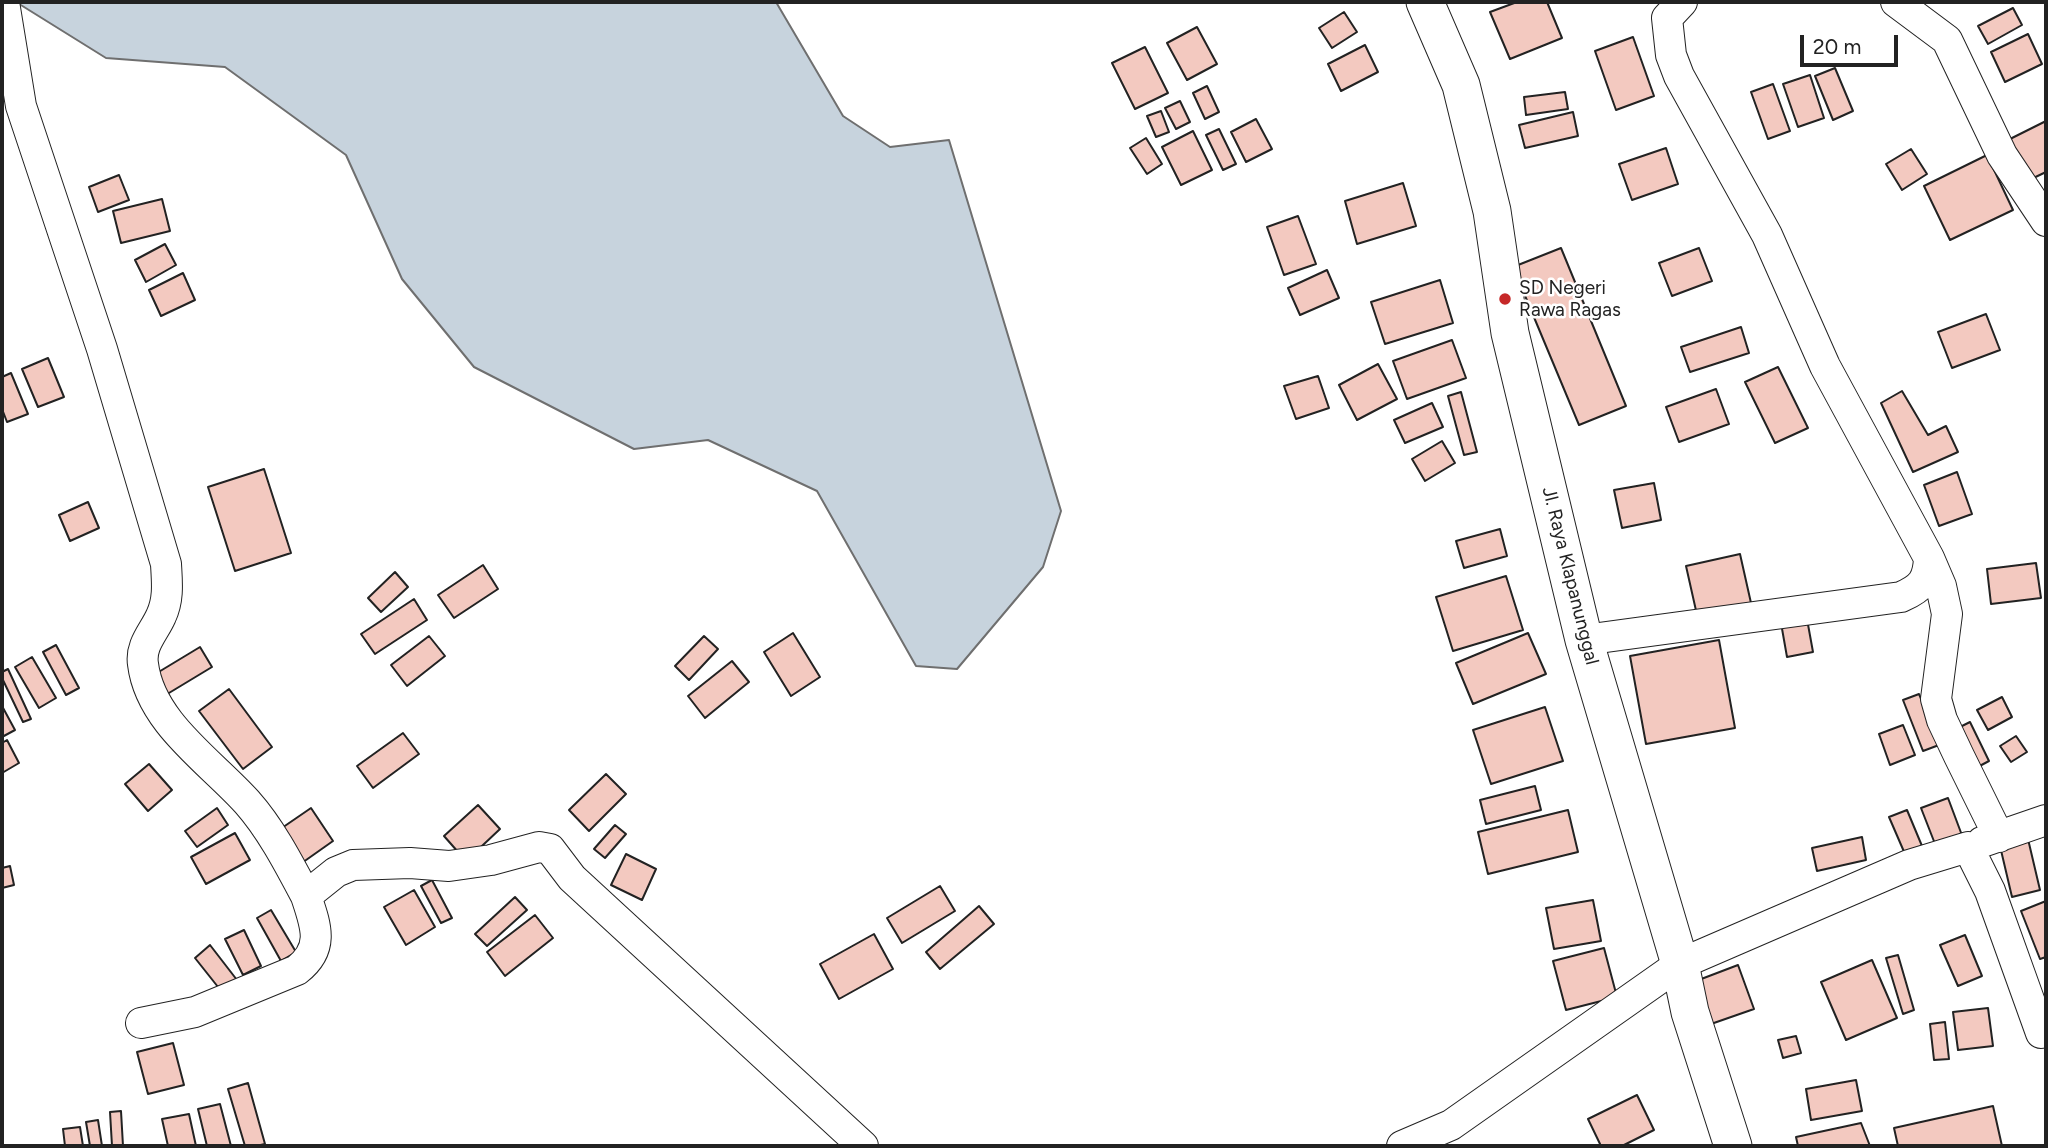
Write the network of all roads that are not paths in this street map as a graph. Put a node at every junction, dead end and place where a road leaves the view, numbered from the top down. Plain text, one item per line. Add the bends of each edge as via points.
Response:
1 (4, 2) edge
2 (1425, 2) edge
3 (1682, 2) edge
4 (1896, 2) edge
5 (2046, 221) edge
6 (1929, 558) junction
7 (1584, 640) junction
8 (2046, 820) edge
9 (1999, 837) junction
10 (1968, 847) junction
11 (306, 896) junction
12 (1680, 964) junction
13 (141, 1023) dead end
14 (2041, 1033) dead end
15 (863, 1146) edge
16 (1402, 1146) edge
17 (1733, 1146) edge

1 - 11 street via 20,106 102,349 166,564 168,595 146,640 142,662 149,688 162,715 270,833
2 - 7 street, Jl. Raya Klapanunggal via 1461,85 1476,140 1510,333
3 - 6 street via 1667,18 1671,55 1679,76 1767,235 1825,366
4 - 5 street via 1947,40 2002,155
6 - 7 street via 1922,584 1901,597
6 - 9 street via 1947,614 1936,699
7 - 12 street, Jl. Raya Klapanunggal
8 - 9 street
9 - 10 street
10 - 12 street via 1909,865
10 - 14 street via 1990,891
11 - 13 street via 316,937 309,958 297,970 195,1012
11 - 15 street via 336,872 353,865 449,866 538,847 550,849 572,878
12 - 16 street via 1451,1125
12 - 17 street, Jl. Raya Klapanunggal via 1690,1012

